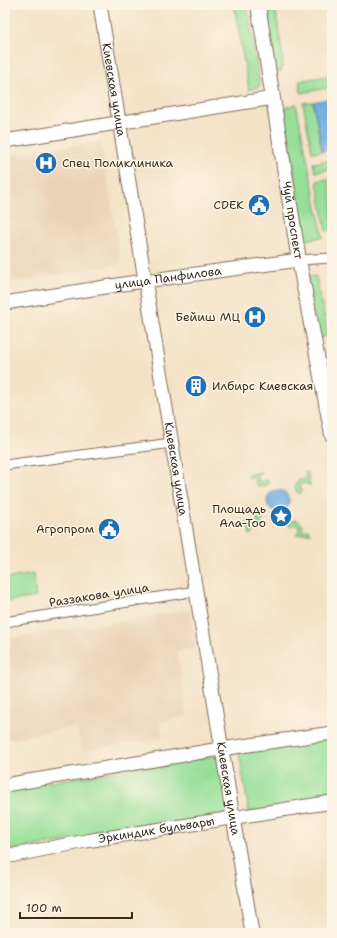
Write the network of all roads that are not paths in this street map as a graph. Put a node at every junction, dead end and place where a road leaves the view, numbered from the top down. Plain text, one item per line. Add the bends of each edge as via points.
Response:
1 (100, 5) edge
2 (258, 5) edge
3 (273, 98) junction
4 (120, 123) junction
5 (5, 141) edge
6 (332, 258) edge
7 (299, 260) junction
8 (145, 281) junction
9 (5, 303) edge
10 (330, 418) edge
11 (332, 435) edge
12 (172, 443) junction
13 (5, 465) edge
14 (196, 591) junction
15 (5, 622) edge
16 (332, 733) edge
17 (222, 749) junction
18 (5, 785) edge
19 (332, 802) edge
20 (233, 818) junction
21 (5, 857) edge
22 (252, 933) edge

1 - 4 street, Киевская улица
2 - 3 main road, Чуй проспект
3 - 4 street
3 - 7 main road, Чуй проспект
4 - 5 street
4 - 8 street, Киевская улица
6 - 7 street, улица Панфилова
7 - 8 street, улица Панфилова
7 - 10 main road, Чуй проспект
8 - 9 street, улица Панфилова
8 - 12 street, Киевская улица
10 - 11 main road, Чуй проспект
12 - 13 street
12 - 14 street, Киевская улица
14 - 15 street, Раззакова улица
14 - 17 street, Киевская улица
16 - 17 street
17 - 18 street
17 - 20 street, Киевская улица
19 - 20 street, Эркиндик бульвары
20 - 21 street, Эркиндик бульвары
20 - 22 street, Киевская улица

